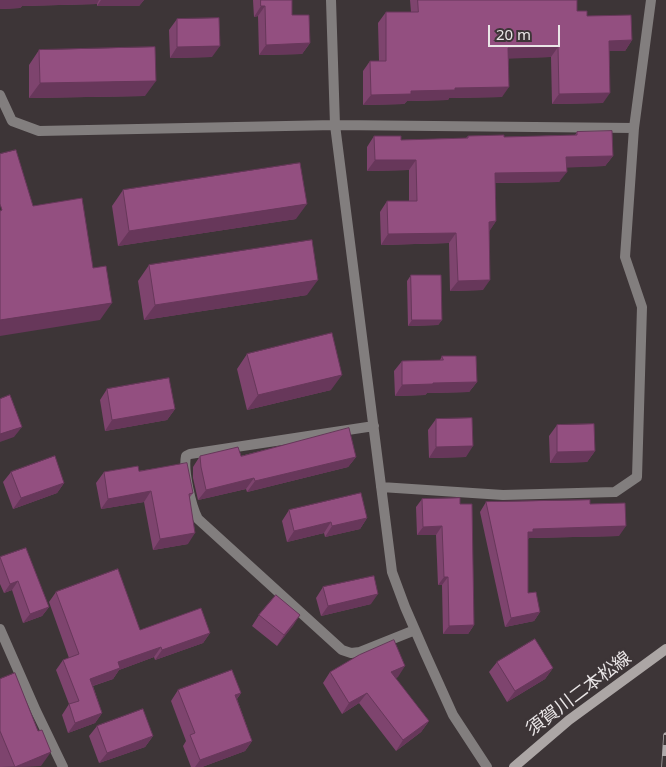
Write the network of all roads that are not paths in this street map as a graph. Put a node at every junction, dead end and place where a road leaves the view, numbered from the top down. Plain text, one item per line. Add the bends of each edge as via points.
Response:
1 (331, 0) edge
2 (651, 0) edge
3 (0, 95) edge
4 (335, 125) junction
5 (634, 128) junction
6 (374, 426) junction
7 (381, 487) junction
8 (0, 629) edge
9 (415, 630) junction
10 (666, 649) edge
11 (63, 767) edge
12 (486, 767) edge
13 (514, 767) edge

1 - 4 street
2 - 5 street
3 - 4 street via 12,120 39,131
4 - 5 street
4 - 6 street
5 - 7 street via 625,257 642,307 637,477 615,492 503,494
6 - 7 street
6 - 9 street via 190,454 184,463 190,500 198,519 342,650 360,652
7 - 9 street via 392,572
8 - 11 street
9 - 12 street via 452,715
10 - 13 main road, 須賀川二本松線 via 569,720

